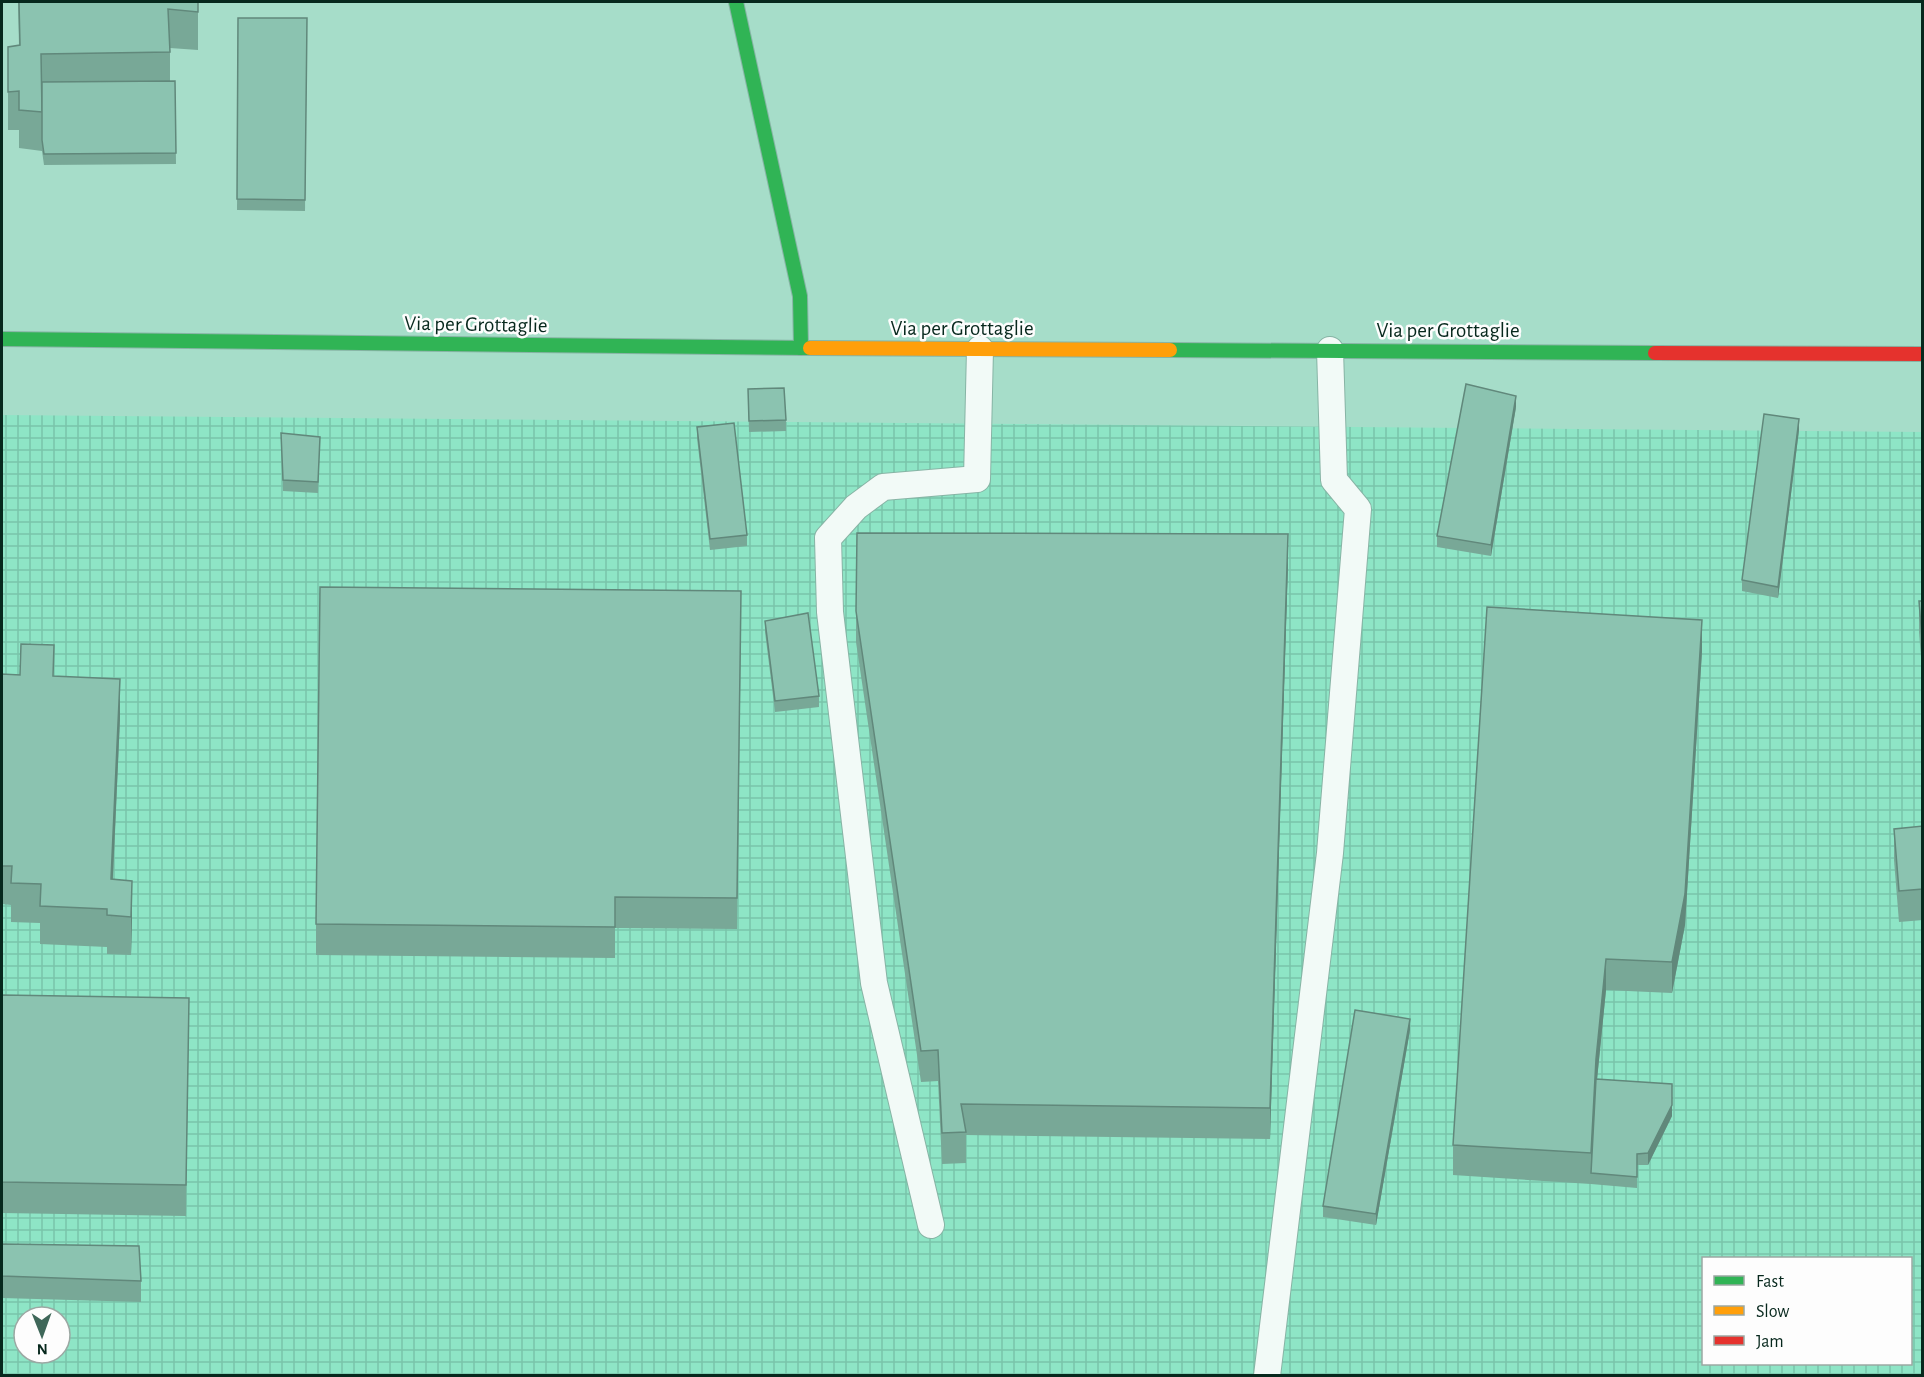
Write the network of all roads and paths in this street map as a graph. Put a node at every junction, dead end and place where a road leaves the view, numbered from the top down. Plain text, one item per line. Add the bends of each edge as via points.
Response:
1 (736, 2) edge
2 (2, 339) edge
3 (801, 348) junction
4 (980, 349) junction
5 (1330, 350) junction
6 (1923, 354) edge
7 (931, 1225) dead end
8 (1267, 1376) edge

1 - 3 street via 800,296
2 - 3 street, Via per Grottaglie
3 - 4 street, Via per Grottaglie
4 - 5 street, Via per Grottaglie
4 - 7 lane via 977,479 883,487 856,507 828,538 830,612 874,983
5 - 6 street, Via per Grottaglie
5 - 8 lane via 1334,480 1358,509 1329,853

